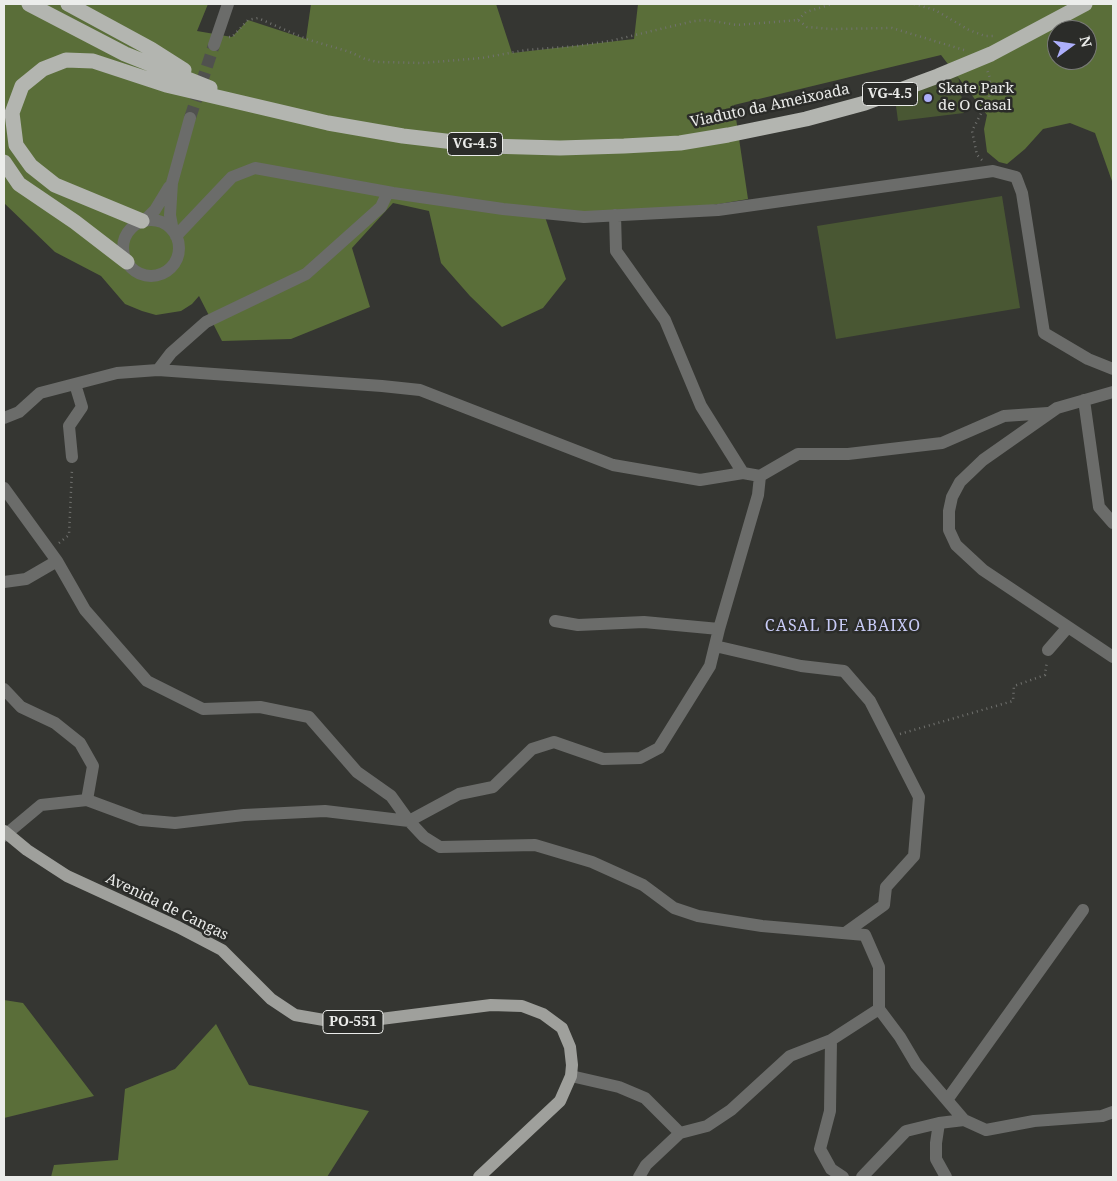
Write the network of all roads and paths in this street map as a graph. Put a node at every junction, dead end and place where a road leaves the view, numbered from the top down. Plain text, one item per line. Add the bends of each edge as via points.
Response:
1 (29, 4) edge
2 (68, 4) edge
3 (228, 4) edge
4 (832, 4) edge
5 (914, 4) edge
6 (1084, 4) edge
7 (798, 20) junction
8 (999, 35) dead end
9 (216, 40) joint
10 (968, 52) dead end
11 (984, 64) dead end
12 (215, 90) junction
13 (272, 110) junction
14 (190, 118) tunnel mouth
15 (4, 162) edge
16 (993, 171) junction
17 (172, 182) junction
18 (388, 192) junction
19 (615, 215) junction
20 (143, 221) junction
21 (175, 234) junction
22 (127, 262) junction
23 (1113, 369) edge
24 (158, 370) junction
25 (75, 384) junction
26 (1113, 392) edge
27 (1084, 400) junction
28 (1048, 413) junction
29 (4, 418) edge
30 (72, 457) joint
31 (743, 473) junction
32 (760, 476) junction
33 (4, 488) edge
34 (1113, 523) edge
35 (69, 535) dead end
36 (57, 561) junction
37 (4, 582) edge
38 (555, 621) dead end
39 (1068, 627) junction
40 (719, 629) junction
41 (715, 646) junction
42 (1048, 650) joint
43 (1113, 657) edge
44 (4, 689) edge
45 (888, 737) junction
46 (87, 800) junction
47 (409, 821) junction
48 (4, 833) edge
49 (1082, 910) dead end
50 (844, 933) junction
51 (879, 1009) junction
52 (831, 1040) junction
53 (571, 1076) junction
54 (947, 1100) junction
55 (1113, 1112) edge
56 (964, 1120) junction
57 (939, 1123) junction
58 (680, 1133) junction
59 (479, 1177) edge
60 (639, 1177) edge
61 (843, 1177) edge
62 (862, 1177) edge
63 (946, 1177) edge

1 - 12 highway, VG-4.5 via 125,54
2 - 12 highway via 151,49
3 - 9 street
4 - 7 path via 806,12
5 - 8 path via 935,10 985,36
6 - 13 highway, Viaduto da Ameixoada / VG-4.5 via 991,54 865,103 806,119 680,142 560,148 488,146 384,133
7 - 9 path via 737,25 694,21 610,41 422,63 365,59 258,18 248,20 232,37
7 - 10 path via 807,27 830,29 892,28
11 - 16 path via 990,78 989,98 972,131 977,155
12 - 13 highway, VG-4.5
13 - 20 highway via 166,85 93,61 66,60 43,69 22,86 12,113 16,145 31,166 55,185
14 - 17 street
15 - 22 highway via 19,184
16 - 19 street via 718,210
16 - 23 street via 1016,177 1022,193 1044,333 1088,359
17 - 20 street via 155,210
17 - 21 street via 170,215
18 - 19 street via 512,210 584,217
18 - 21 street via 255,168 232,177
18 - 24 street via 381,207 306,274 206,322 171,353
19 - 31 street via 616,251 665,320 701,406
20 - 21 street via 160,222
20 - 22 street via 125,237 123,246
21 - 22 street via 178,255 168,270 150,276 141,274
24 - 25 street via 117,373
24 - 31 street via 420,390 612,465 700,480
25 - 29 street via 40,393 19,412
25 - 30 street via 82,407 69,426
26 - 27 street
27 - 28 street
27 - 34 street via 1099,507
28 - 32 street via 1004,416 942,442 848,454 798,454
28 - 39 street via 960,482 952,496 949,530 956,545 982,570
30 - 35 path
31 - 32 street
32 - 40 street via 758,496
33 - 36 street
36 - 37 street via 26,579
36 - 47 street via 85,610 147,681 203,709 260,707 309,717 357,772 392,796
38 - 40 street via 578,626 644,622
39 - 42 street
39 - 43 street
40 - 41 street
41 - 45 street via 801,666 844,671 870,701
41 - 47 street via 710,666 659,748 640,758 603,760 554,742 532,749 493,787 458,794
42 - 45 path via 1045,675 1014,686 1013,702
44 - 46 street via 22,707 55,723 80,743 93,766
45 - 50 street via 919,797 914,856 886,887 884,905
46 - 47 street via 142,820 175,823 325,810
46 - 48 street via 41,805
47 - 50 street via 424,837 440,847 535,845 592,862 643,885 674,908 698,916 762,926
48 - 53 main road, Avenida de Cangas / PO-551 via 67,876 222,950 271,999 295,1015 357,1022 491,1005 522,1006 543,1014 562,1028 570,1046
49 - 54 street
50 - 51 street via 864,935 876,959 879,967
51 - 52 street
51 - 54 street via 916,1064
52 - 58 street via 790,1056 731,1110 706,1126
52 - 61 street via 830,1111 820,1149 831,1169
53 - 58 street via 645,1098
53 - 59 main road, Avenida de Cangas / PO-551 via 560,1101
54 - 56 street
55 - 56 street via 986,1130
56 - 57 street
57 - 62 street via 906,1131
57 - 63 street via 936,1159
58 - 60 street via 646,1165

